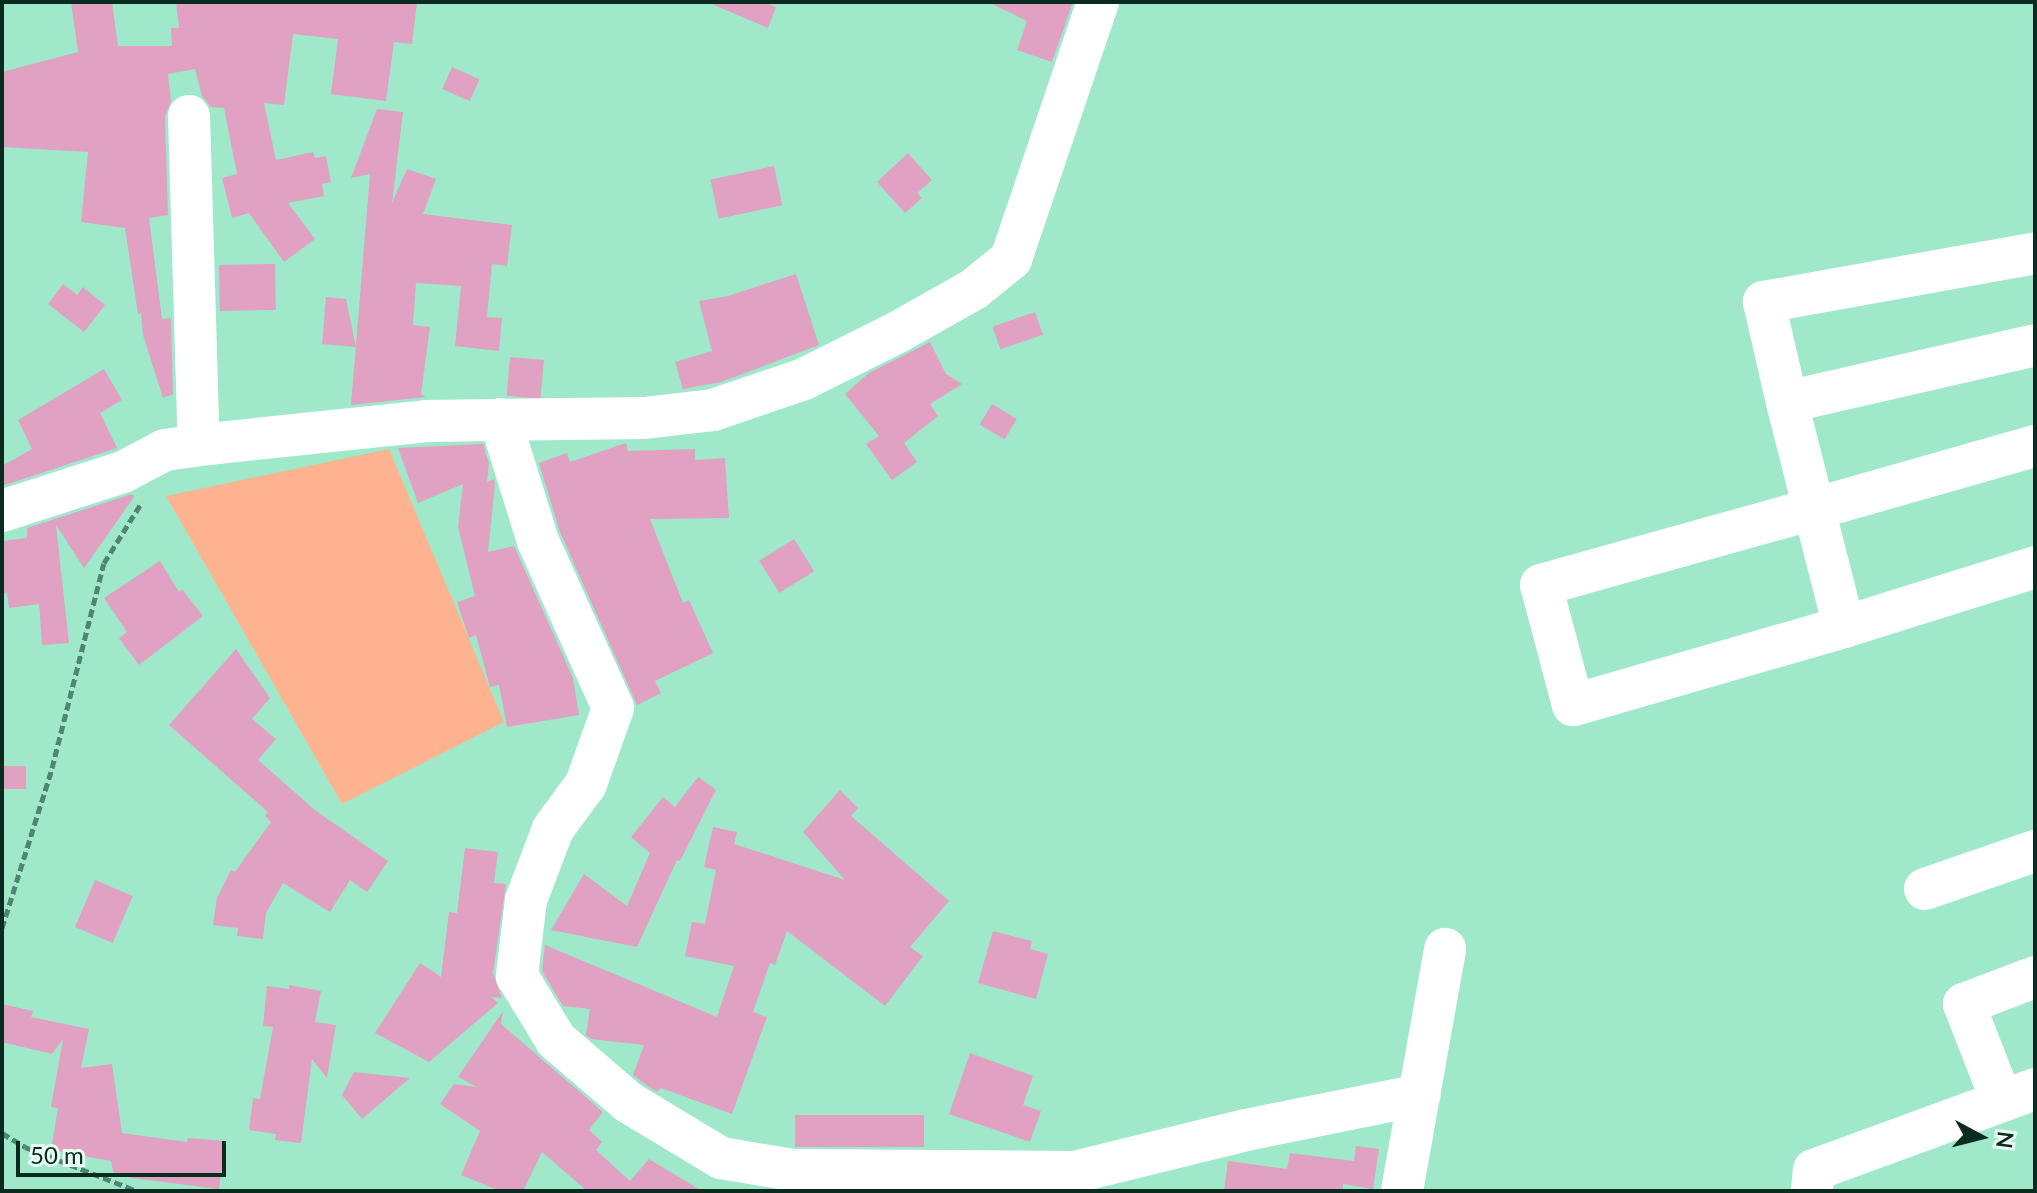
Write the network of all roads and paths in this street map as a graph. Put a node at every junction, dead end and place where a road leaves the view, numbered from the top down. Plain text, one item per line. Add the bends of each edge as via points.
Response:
1 (1098, 2) edge
2 (189, 116) dead end
3 (2035, 253) edge
4 (2035, 345) edge
5 (1787, 402) junction
6 (500, 419) junction
7 (199, 445) junction
8 (2035, 446) edge
9 (144, 498) dead end
10 (1814, 509) junction
11 (2, 511) edge
12 (2035, 567) edge
13 (1844, 627) junction
14 (2035, 851) edge
15 (1925, 889) dead end
16 (2, 928) edge
17 (1445, 949) dead end
18 (2035, 977) edge
19 (2018, 1094) edge
20 (1419, 1095) junction
21 (2, 1133) edge
22 (748, 1177) edge
23 (137, 1191) edge
24 (1402, 1191) edge
25 (1812, 1191) edge

1 - 6 street via 1011,259 974,289 804,379 713,410 644,418
2 - 7 street
3 - 5 street via 1764,302
4 - 5 street
5 - 10 street
6 - 7 street via 427,421
6 - 22 street via 538,541 613,708 586,784 553,829 526,900 517,976 556,1040 628,1102
7 - 11 street via 165,450 123,472
8 - 10 street
9 - 16 path via 104,563 52,768
10 - 13 street
10 - 13 street via 1541,585 1573,705
12 - 13 street
14 - 15 street
17 - 20 street
18 - 19 street via 1964,1004
19 - 25 street via 1814,1170
20 - 22 street via 1075,1172 793,1170
20 - 24 street
21 - 23 path

